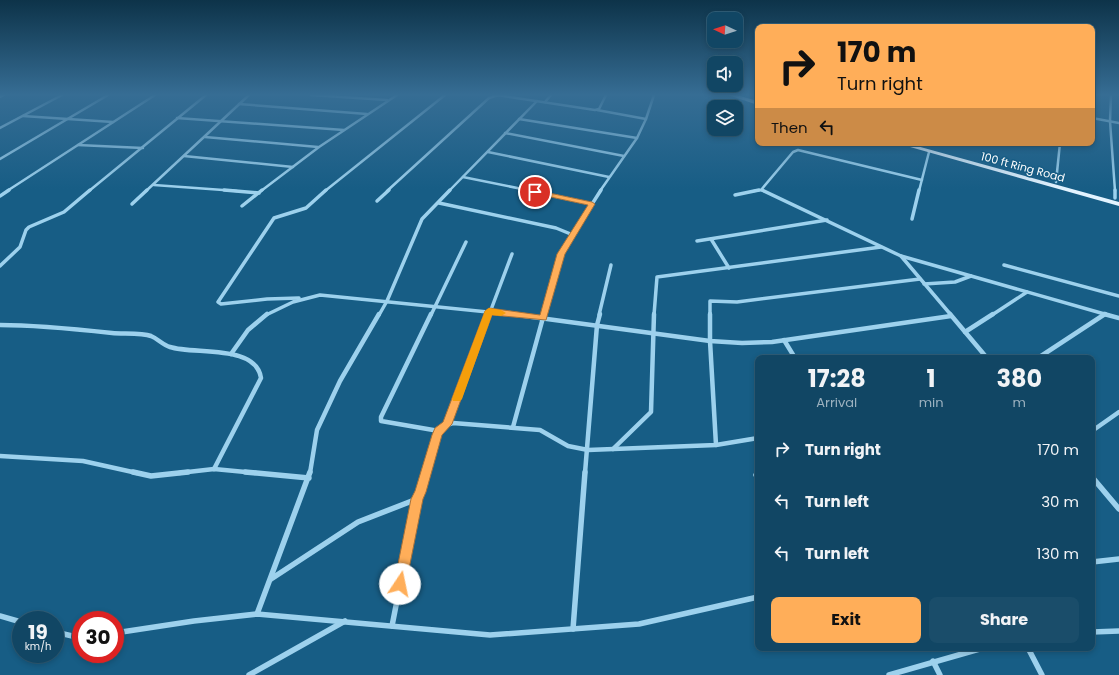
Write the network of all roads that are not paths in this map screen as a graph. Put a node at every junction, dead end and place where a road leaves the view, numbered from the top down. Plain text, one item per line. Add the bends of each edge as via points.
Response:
1 (54, 126) edge
2 (107, 126) edge
3 (168, 126) edge
4 (215, 126) edge
5 (302, 126) edge
6 (350, 126) edge
7 (404, 126) edge
8 (457, 126) edge
9 (511, 126) edge
10 (569, 126) edge
11 (642, 126) edge
12 (1111, 126) edge
13 (345, 130) junction
14 (505, 133) junction
15 (205, 137) junction
16 (637, 138) junction
17 (77, 145) junction
18 (1060, 146) edge
19 (319, 147) junction
20 (928, 147) edge
21 (144, 148) junction
22 (488, 152) junction
23 (184, 156) junction
24 (624, 156) junction
25 (0, 159) edge
26 (293, 167) junction
27 (463, 177) junction
28 (609, 177) junction
29 (922, 180) junction
30 (1056, 182) junction
31 (154, 184) junction
32 (761, 190) junction
33 (259, 193) junction
34 (735, 195) dead end
35 (0, 196) edge
36 (1118, 200) edge
37 (377, 201) dead end
38 (439, 203) junction
39 (132, 204) dead end
40 (592, 204) junction
41 (242, 206) dead end
42 (912, 219) dead end
43 (827, 220) junction
44 (573, 235) junction
45 (711, 239) junction
46 (697, 241) dead end
47 (466, 242) dead end
48 (882, 246) junction
49 (512, 254) dead end
50 (901, 256) junction
51 (610, 265) dead end
52 (1004, 265) dead end
53 (0, 266) edge
54 (729, 268) junction
55 (971, 276) junction
56 (920, 279) junction
57 (924, 284) junction
58 (1027, 292) junction
59 (1119, 296) edge
60 (304, 298) junction
61 (387, 301) junction
62 (436, 306) junction
63 (489, 311) junction
64 (1105, 314) junction
65 (951, 316) junction
66 (543, 318) junction
67 (1119, 318) edge
68 (0, 325) edge
69 (597, 325) junction
70 (965, 332) junction
71 (653, 334) junction
72 (710, 340) junction
73 (784, 340) junction
74 (230, 354) junction
75 (793, 355) edge
76 (984, 355) edge
77 (1043, 355) edge
78 (1119, 412) edge
79 (447, 424) junction
80 (514, 427) junction
81 (1095, 429) edge
82 (439, 431) junction
83 (755, 438) edge
84 (716, 445) junction
85 (613, 449) junction
86 (588, 450) junction
87 (0, 456) edge
88 (214, 469) junction
89 (309, 478) junction
90 (1095, 481) edge
91 (417, 499) junction
92 (1119, 509) edge
93 (1119, 559) edge
94 (1095, 562) edge
95 (270, 579) junction
96 (755, 597) edge
97 (257, 614) junction
98 (0, 616) edge
99 (12, 619) edge
100 (345, 622) junction
101 (392, 626) junction
102 (573, 629) junction
103 (1119, 630) edge
104 (124, 632) edge
105 (1095, 632) edge
106 (971, 651) edge
107 (1030, 651) edge
108 (933, 661) junction
109 (249, 675) edge
110 (889, 675) edge
111 (940, 675) edge
112 (1042, 675) edge

1 - 25 street
2 - 17 street
3 - 21 street
4 - 15 street
5 - 13 street
6 - 13 street
7 - 60 street via 306,208 274,218 218,302 221,304
8 - 37 street
9 - 14 street
10 - 16 street
11 - 16 street
12 - 36 street
13 - 19 street
14 - 22 street
14 - 24 street
15 - 19 street
15 - 23 street
16 - 24 street
17 - 21 street
17 - 35 street
18 - 30 street
19 - 26 street
20 - 29 street
20 - 30 main road, 100 ft Ring Road
20 - 36 main road, 100 ft Ring Road
21 - 53 street via 64,212 29,227 20,247
22 - 27 street
22 - 28 street
23 - 26 street
23 - 31 street
24 - 28 street
26 - 33 street
27 - 38 street
27 - 40 street
28 - 40 street
29 - 32 street via 798,150 792,152
29 - 42 street
30 - 36 main road, 100 ft Ring Road
31 - 33 street
31 - 39 street
32 - 34 street
32 - 43 street
33 - 41 street
38 - 44 street via 556,228
38 - 61 street via 422,219
40 - 44 street
43 - 45 street
43 - 48 street
44 - 66 street via 558,261
45 - 46 street
45 - 54 street
47 - 62 street
48 - 50 street
48 - 54 street
49 - 63 street
50 - 55 street
50 - 56 street
51 - 69 street
52 - 59 street
54 - 71 street via 657,277
55 - 57 street via 955,282
55 - 58 street
56 - 57 street
56 - 72 street via 737,302 710,301
57 - 65 street
58 - 64 street
58 - 70 street
60 - 61 street via 329,295
60 - 74 street via 259,319
61 - 62 street
61 - 89 street via 340,381 317,430
62 - 63 street
62 - 82 street via 381,420
63 - 66 street
63 - 79 street
64 - 67 street
64 - 77 street
65 - 70 street
65 - 73 street
66 - 69 street
66 - 80 street
68 - 74 street via 147,335 170,347
69 - 71 street
69 - 86 street
70 - 76 street
71 - 72 street
71 - 85 street via 650,412
72 - 73 street via 742,344
72 - 84 street
73 - 75 street
74 - 88 street via 250,360 260,371 261,378
78 - 81 street
79 - 80 street
79 - 82 street
80 - 86 street via 545,432 568,446
82 - 91 street
83 - 84 street
84 - 85 street
85 - 86 street
86 - 102 street
87 - 88 street via 83,461 151,476
88 - 89 street
89 - 95 street
90 - 92 street
91 - 95 street via 358,522
91 - 101 street
93 - 94 street
95 - 97 street
96 - 102 street via 639,624
97 - 100 street
97 - 104 street
98 - 99 street
100 - 101 street
100 - 109 street
101 - 102 street via 490,635
103 - 105 street
106 - 108 street
107 - 112 street
108 - 110 street
108 - 111 street

